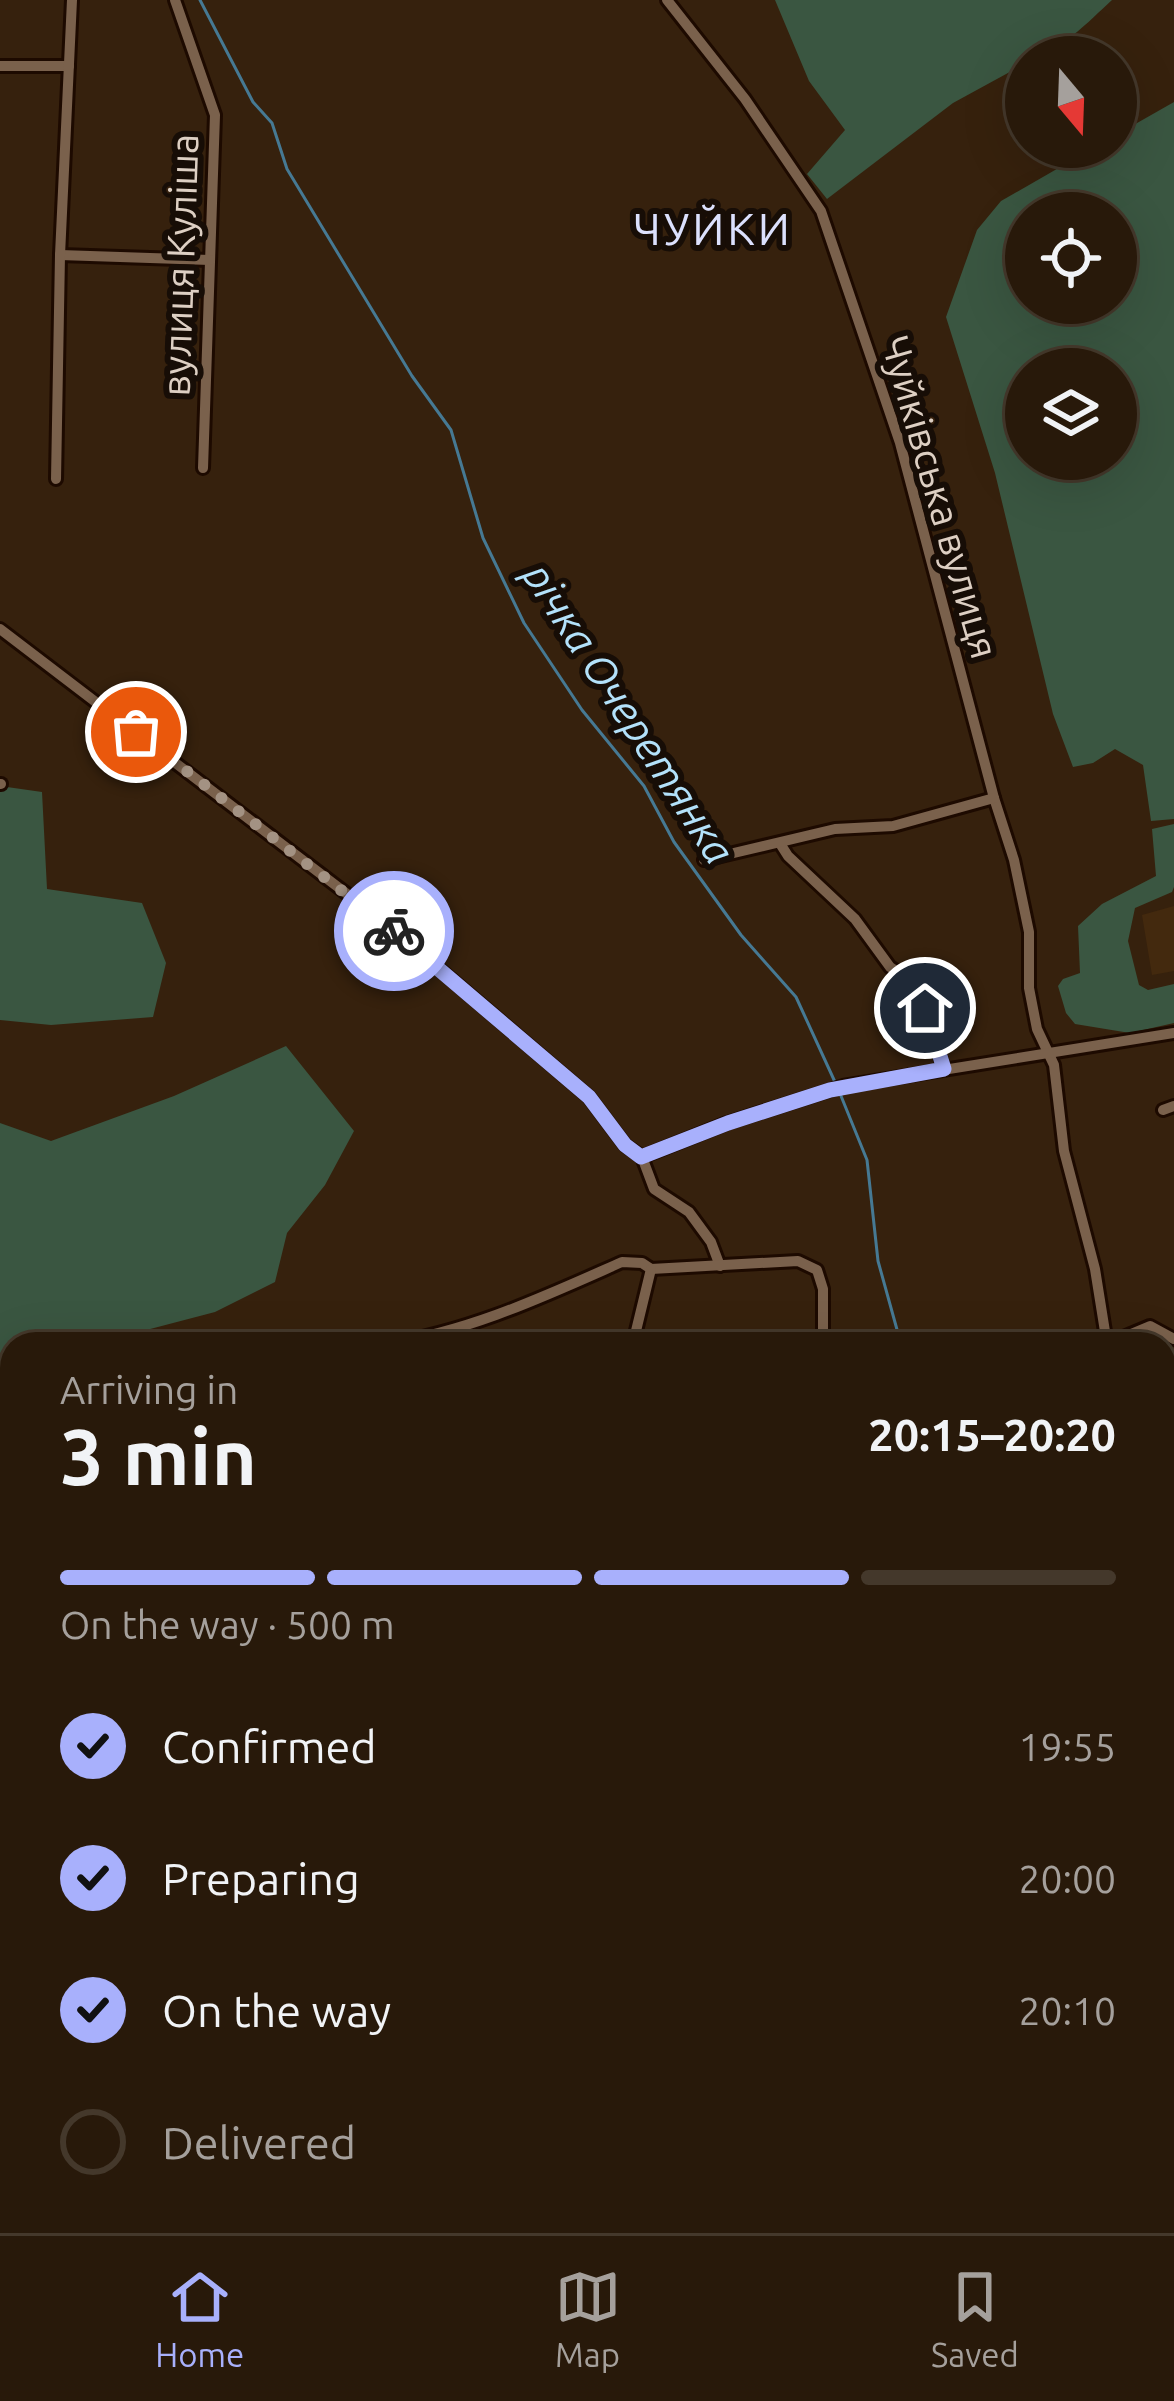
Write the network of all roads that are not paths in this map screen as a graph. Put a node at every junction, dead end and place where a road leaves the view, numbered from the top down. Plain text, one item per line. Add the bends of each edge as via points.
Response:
1 (72, 0) edge
2 (175, 0) edge
3 (667, 0) edge
4 (0, 66) edge
5 (69, 67) junction
6 (60, 255) junction
7 (210, 260) junction
8 (202, 468) dead end
9 (56, 478) dead end
10 (0, 629) edge
11 (994, 798) junction
12 (781, 845) junction
13 (704, 860) dead end
14 (1174, 1033) edge
15 (1049, 1054) junction
16 (944, 1069) junction
17 (641, 1157) junction
18 (720, 1266) junction
19 (651, 1269) junction
20 (447, 1332) edge
21 (635, 1332) edge
22 (823, 1332) edge
23 (1105, 1332) edge

1 - 5 street
2 - 7 street, вулиця Куліша via 215,115
3 - 11 street, Чуйківська вулиця via 820,211 900,443
4 - 5 street
5 - 6 street
6 - 7 street
6 - 9 street
7 - 8 street, вулиця Куліша
10 - 17 street via 389,926 589,1097
11 - 12 street
11 - 15 street, Чуйківська вулиця via 1029,932 1036,1029
12 - 13 street
12 - 16 street via 855,919 890,968 917,985
14 - 15 street
15 - 16 street
15 - 23 street, Чуйківська вулиця
16 - 17 street via 843,1086
17 - 18 street via 654,1189 689,1212
18 - 19 street
18 - 22 street via 799,1261 817,1270
19 - 20 street via 622,1262
19 - 21 street

